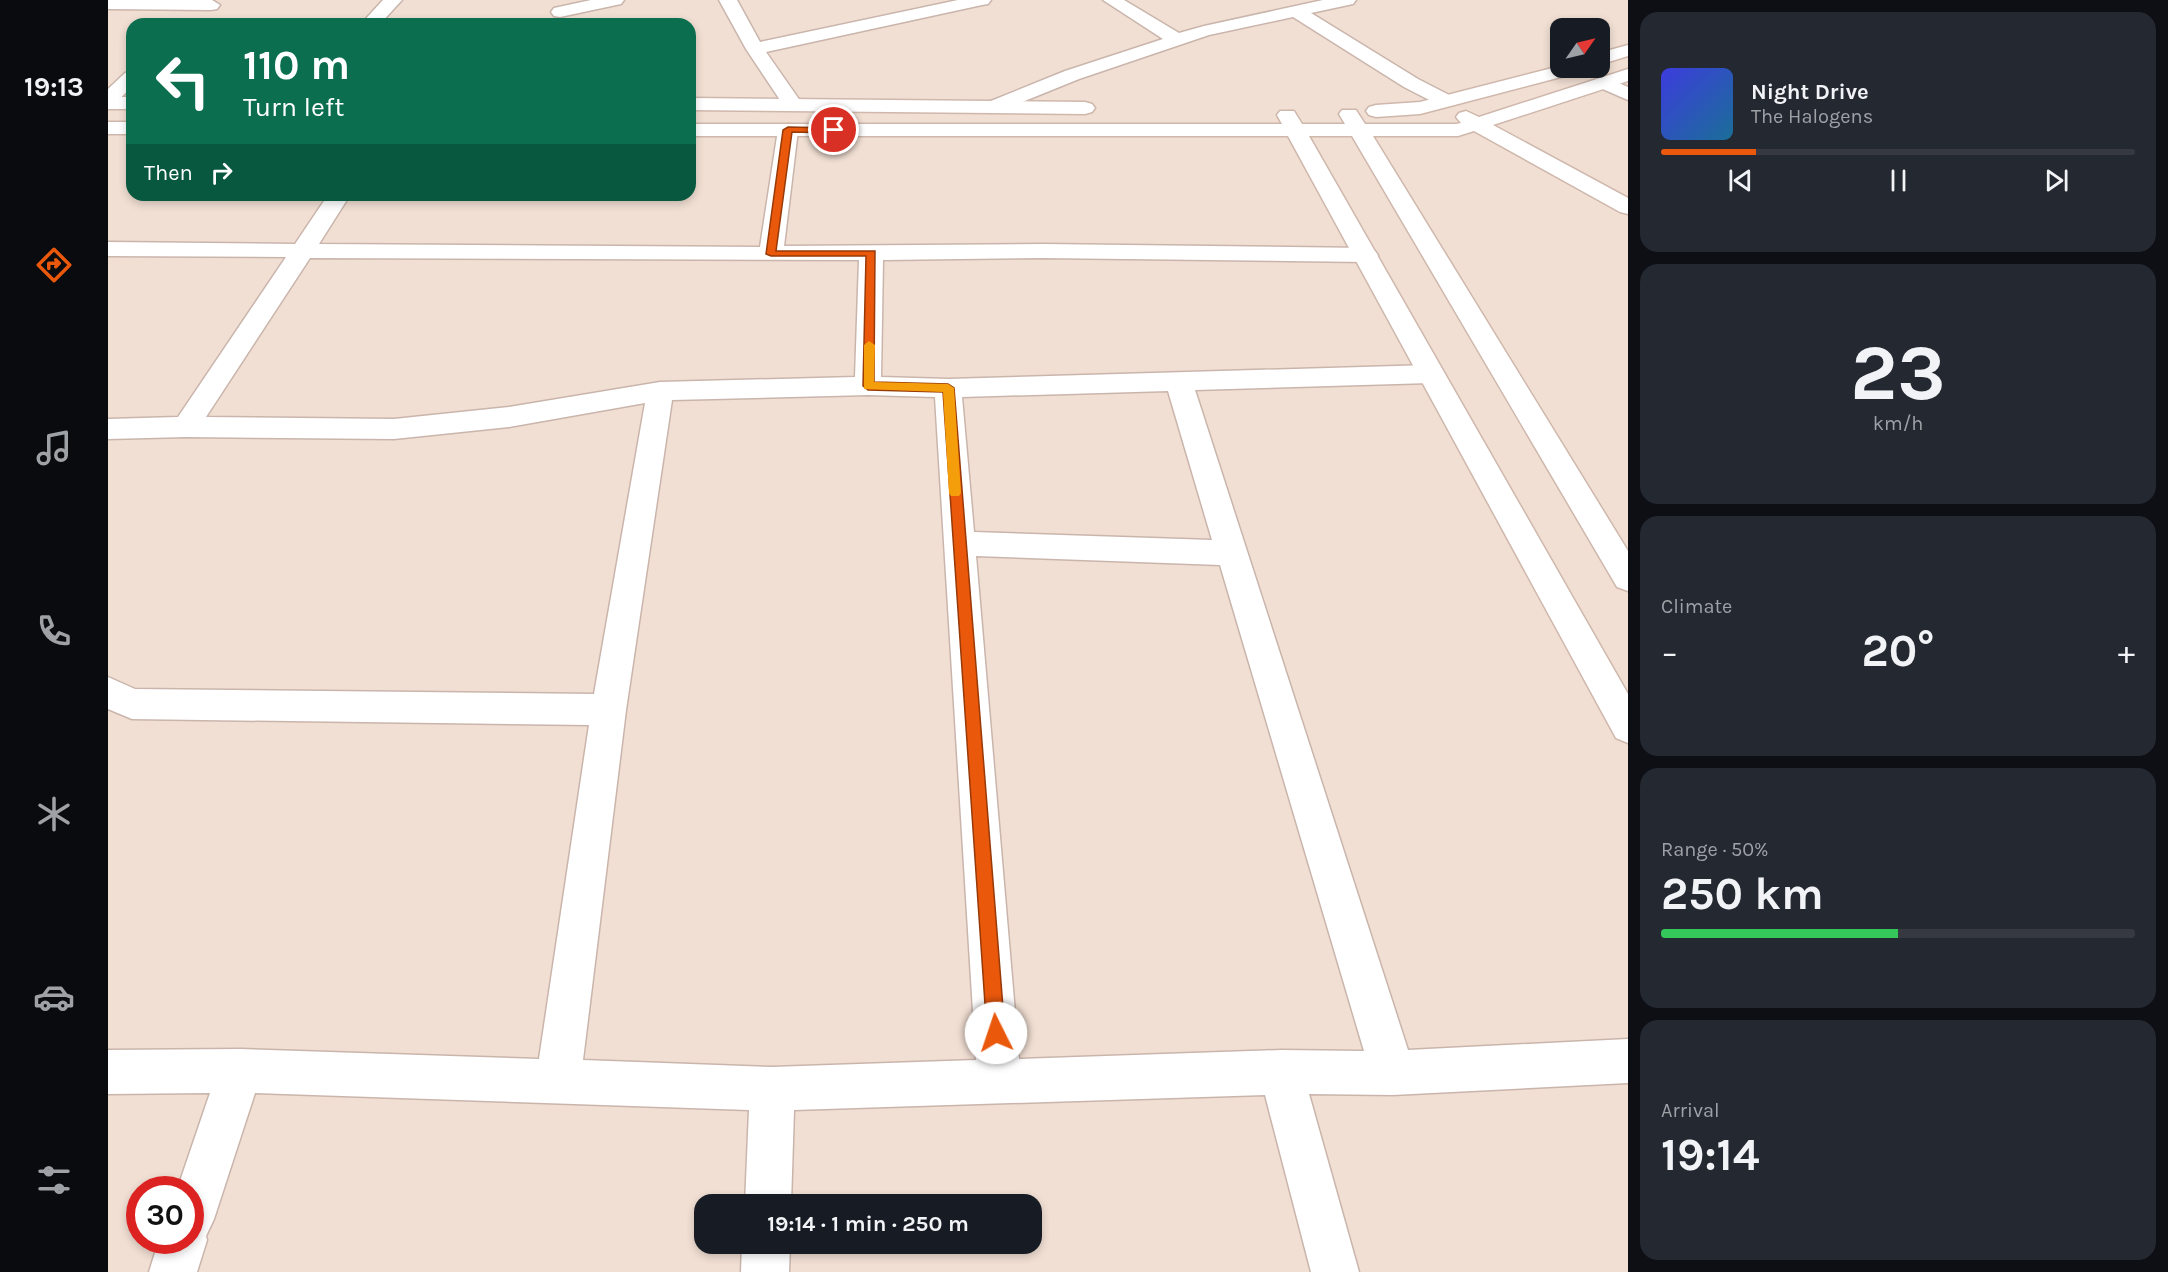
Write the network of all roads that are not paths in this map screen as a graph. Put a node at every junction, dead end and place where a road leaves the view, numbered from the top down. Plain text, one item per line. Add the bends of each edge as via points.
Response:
1 (393, 0) edge
2 (615, 0) edge
3 (728, 0) edge
4 (982, 0) edge
5 (1112, 0) edge
6 (1347, 0) edge
7 (214, 2) edge
8 (108, 4) edge
9 (560, 12) edge
10 (1297, 12) junction
11 (197, 18) edge
12 (376, 18) edge
13 (1177, 40) junction
14 (755, 49) junction
15 (1628, 50) edge
16 (1610, 56) edge
17 (1550, 74) edge
18 (1628, 75) edge
19 (126, 83) edge
20 (1605, 83) junction
21 (1628, 94) edge
22 (108, 101) edge
23 (1446, 101) junction
24 (126, 102) edge
25 (696, 104) edge
26 (793, 105) junction
27 (993, 107) junction
28 (1098, 108) dead end
29 (1285, 118) junction
30 (1352, 121) junction
31 (1476, 124) junction
32 (108, 128) edge
33 (126, 128) edge
34 (696, 130) edge
35 (788, 130) junction
36 (335, 201) edge
37 (1623, 208) edge
38 (108, 249) edge
39 (305, 249) junction
40 (871, 253) junction
41 (771, 254) junction
42 (1366, 255) junction
43 (1430, 374) junction
44 (1178, 380) junction
45 (868, 386) junction
46 (948, 388) junction
47 (660, 391) junction
48 (186, 427) junction
49 (108, 429) edge
50 (958, 543) junction
51 (1233, 553) junction
52 (1628, 578) edge
53 (108, 692) edge
54 (609, 710) junction
55 (1628, 727) edge
56 (1628, 1061) edge
57 (240, 1071) junction
58 (108, 1072) edge
59 (1281, 1072) junction
60 (1394, 1073) junction
61 (999, 1080) junction
62 (558, 1083) junction
63 (772, 1089) junction
64 (204, 1178) edge
65 (768, 1194) edge
66 (179, 1254) edge
67 (766, 1254) edge
68 (173, 1272) edge
69 (765, 1272) edge
70 (1335, 1272) edge

1 - 12 street
2 - 9 street
3 - 14 street
4 - 14 street
5 - 13 street
6 - 10 street
7 - 8 street
7 - 11 street
10 - 13 street
10 - 23 street
13 - 27 street via 1072,75
14 - 26 street
15 - 16 street
17 - 23 street
18 - 20 street
19 - 22 street
20 - 21 street
20 - 31 street
22 - 24 street
23 - 30 street
23 - 31 street
25 - 26 street
26 - 27 street
27 - 28 street
29 - 30 street
29 - 35 street
29 - 42 street
30 - 31 street via 1458,130
30 - 52 street
31 - 37 street
32 - 33 street
34 - 35 street
35 - 41 street
36 - 39 street
38 - 39 street
39 - 41 street
39 - 48 street
40 - 41 street
40 - 42 street
40 - 45 street
42 - 43 street
43 - 44 street
43 - 55 street
44 - 46 street
44 - 51 street
45 - 46 street
45 - 47 street
46 - 50 street
47 - 48 street via 509,417 394,429
47 - 54 street
48 - 49 street
50 - 51 street
50 - 61 street
51 - 60 street
53 - 54 street via 132,704
54 - 62 street
56 - 60 street
57 - 58 street
57 - 62 street
57 - 64 street
59 - 60 street
59 - 61 street
59 - 70 street
61 - 63 street
62 - 63 street
63 - 65 street
66 - 68 street
67 - 69 street

